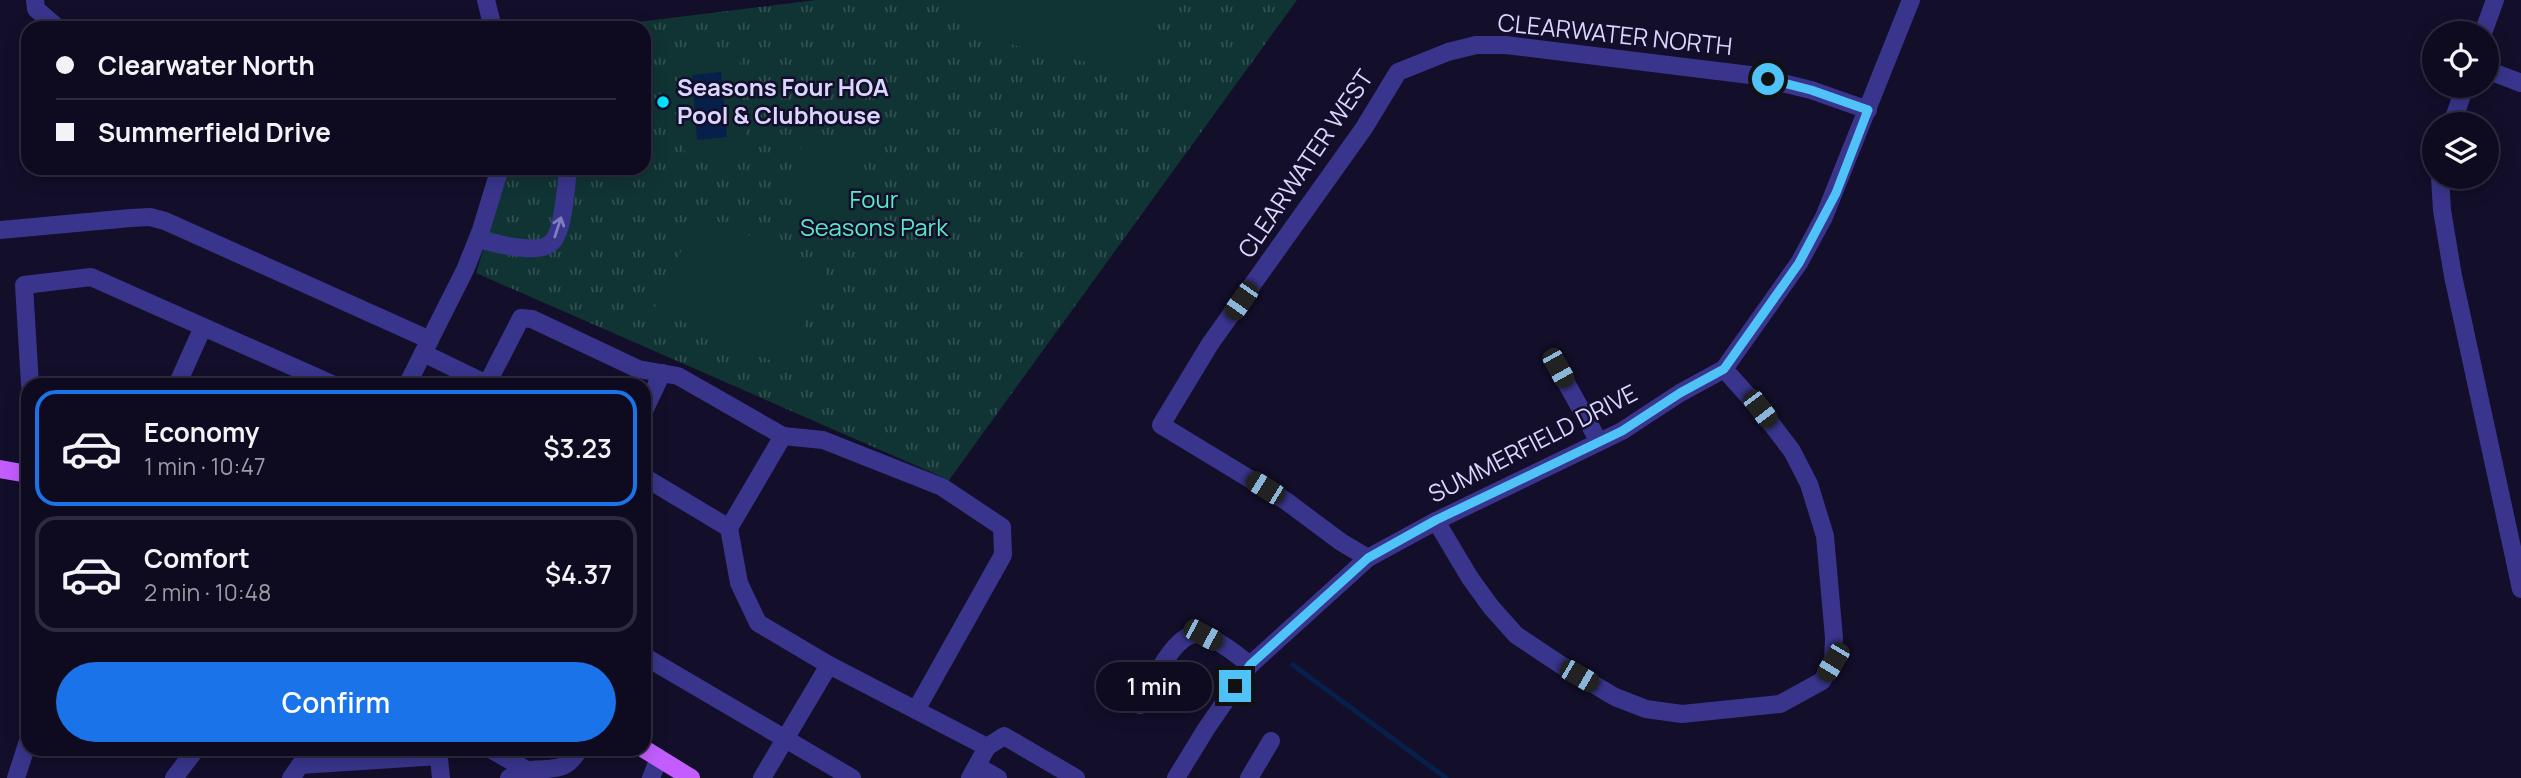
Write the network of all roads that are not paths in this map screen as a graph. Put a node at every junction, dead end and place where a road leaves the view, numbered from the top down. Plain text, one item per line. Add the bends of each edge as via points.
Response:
1 (35, 0) edge
2 (486, 0) edge
3 (1911, 0) edge
4 (2495, 0) edge
5 (50, 21) edge
6 (491, 21) edge
7 (2487, 21) edge
8 (1437, 56) joint
9 (2499, 75) edge
10 (2521, 83) edge
11 (1868, 110) junction
12 (498, 175) edge
13 (567, 175) edge
14 (2441, 189) edge
15 (0, 230) edge
16 (478, 239) junction
17 (204, 327) junction
18 (426, 347) junction
19 (1558, 368) dead end
20 (1724, 369) junction
21 (662, 373) junction
22 (30, 378) edge
23 (180, 378) edge
24 (318, 378) edge
25 (410, 378) edge
26 (476, 378) edge
27 (491, 378) edge
28 (651, 396) edge
29 (783, 436) junction
30 (1599, 442) junction
31 (0, 469) edge
32 (21, 473) edge
33 (651, 481) edge
34 (1436, 520) junction
35 (729, 528) junction
36 (1368, 558) junction
37 (2521, 589) edge
38 (651, 660) edge
39 (829, 665) junction
40 (1250, 665) junction
41 (1140, 705) dead end
42 (916, 710) junction
43 (785, 739) junction
44 (1271, 741) dead end
45 (987, 747) junction
46 (651, 754) edge
47 (23, 756) edge
48 (191, 756) edge
49 (307, 756) edge
50 (409, 756) edge
51 (438, 756) edge
52 (502, 756) edge
53 (575, 756) edge
54 (527, 770) junction
55 (295, 772) edge
56 (974, 772) edge
57 (16, 778) edge
58 (174, 778) edge
59 (441, 778) edge
60 (509, 778) edge
61 (651, 778) edge
62 (691, 778) edge
63 (762, 778) edge
64 (852, 778) edge
65 (998, 778) edge
66 (1076, 778) edge
67 (1176, 778) edge
68 (1249, 778) edge

1 - 5 street via 36,9
2 - 6 street
3 - 11 street, SUMMERFIELD DRIVE
4 - 7 street
8 - 11 street, CLEARWATER NORTH via 1476,45 1506,45 1736,73 1787,83
8 - 36 street, CLEARWATER WEST via 1398,72 1364,128 1210,344 1161,425 1286,500
9 - 10 street
11 - 20 street, SUMMERFIELD DRIVE via 1836,193 1799,263
12 - 16 street
16 -> 13 street via 513,247 552,242 561,221
14 - 37 street via 2453,276
15 - 18 street via 131,218 165,220
16 - 18 street
17 - 22 street via 90,277 24,285
17 - 23 street
17 - 24 street
18 - 25 street
18 - 26 street
19 - 30 street
20 - 30 street, SUMMERFIELD DRIVE
20 - 34 street via 1792,451 1809,484 1825,536 1833,662 1822,681 1780,704 1682,714 1646,709 1615,697 1516,635 1470,578
21 - 27 street via 638,369 521,318
21 - 28 street
21 - 29 street via 678,376
29 - 35 street
29 - 42 street via 823,440 942,487 1002,527 1003,555
30 - 34 street, SUMMERFIELD DRIVE
31 - 32 main road
33 - 35 street
34 - 36 street, SUMMERFIELD DRIVE
35 - 39 street via 739,583 758,624
36 - 40 street, SUMMERFIELD DRIVE
38 - 43 street
39 - 42 street
39 - 43 street
40 - 41 street via 1203,635 1188,636 1176,644
40 - 67 street, SUMMERFIELD DRIVE
42 - 45 street
43 - 63 street
43 - 64 street
44 - 68 street
45 - 56 street
45 - 66 street via 1004,736
46 - 61 street
46 - 62 main road
47 - 57 street
48 - 58 street
49 - 55 street
50 - 55 street
51 - 59 street
52 - 54 street
53 - 54 street via 572,762 551,770
54 - 60 street
56 - 65 street

